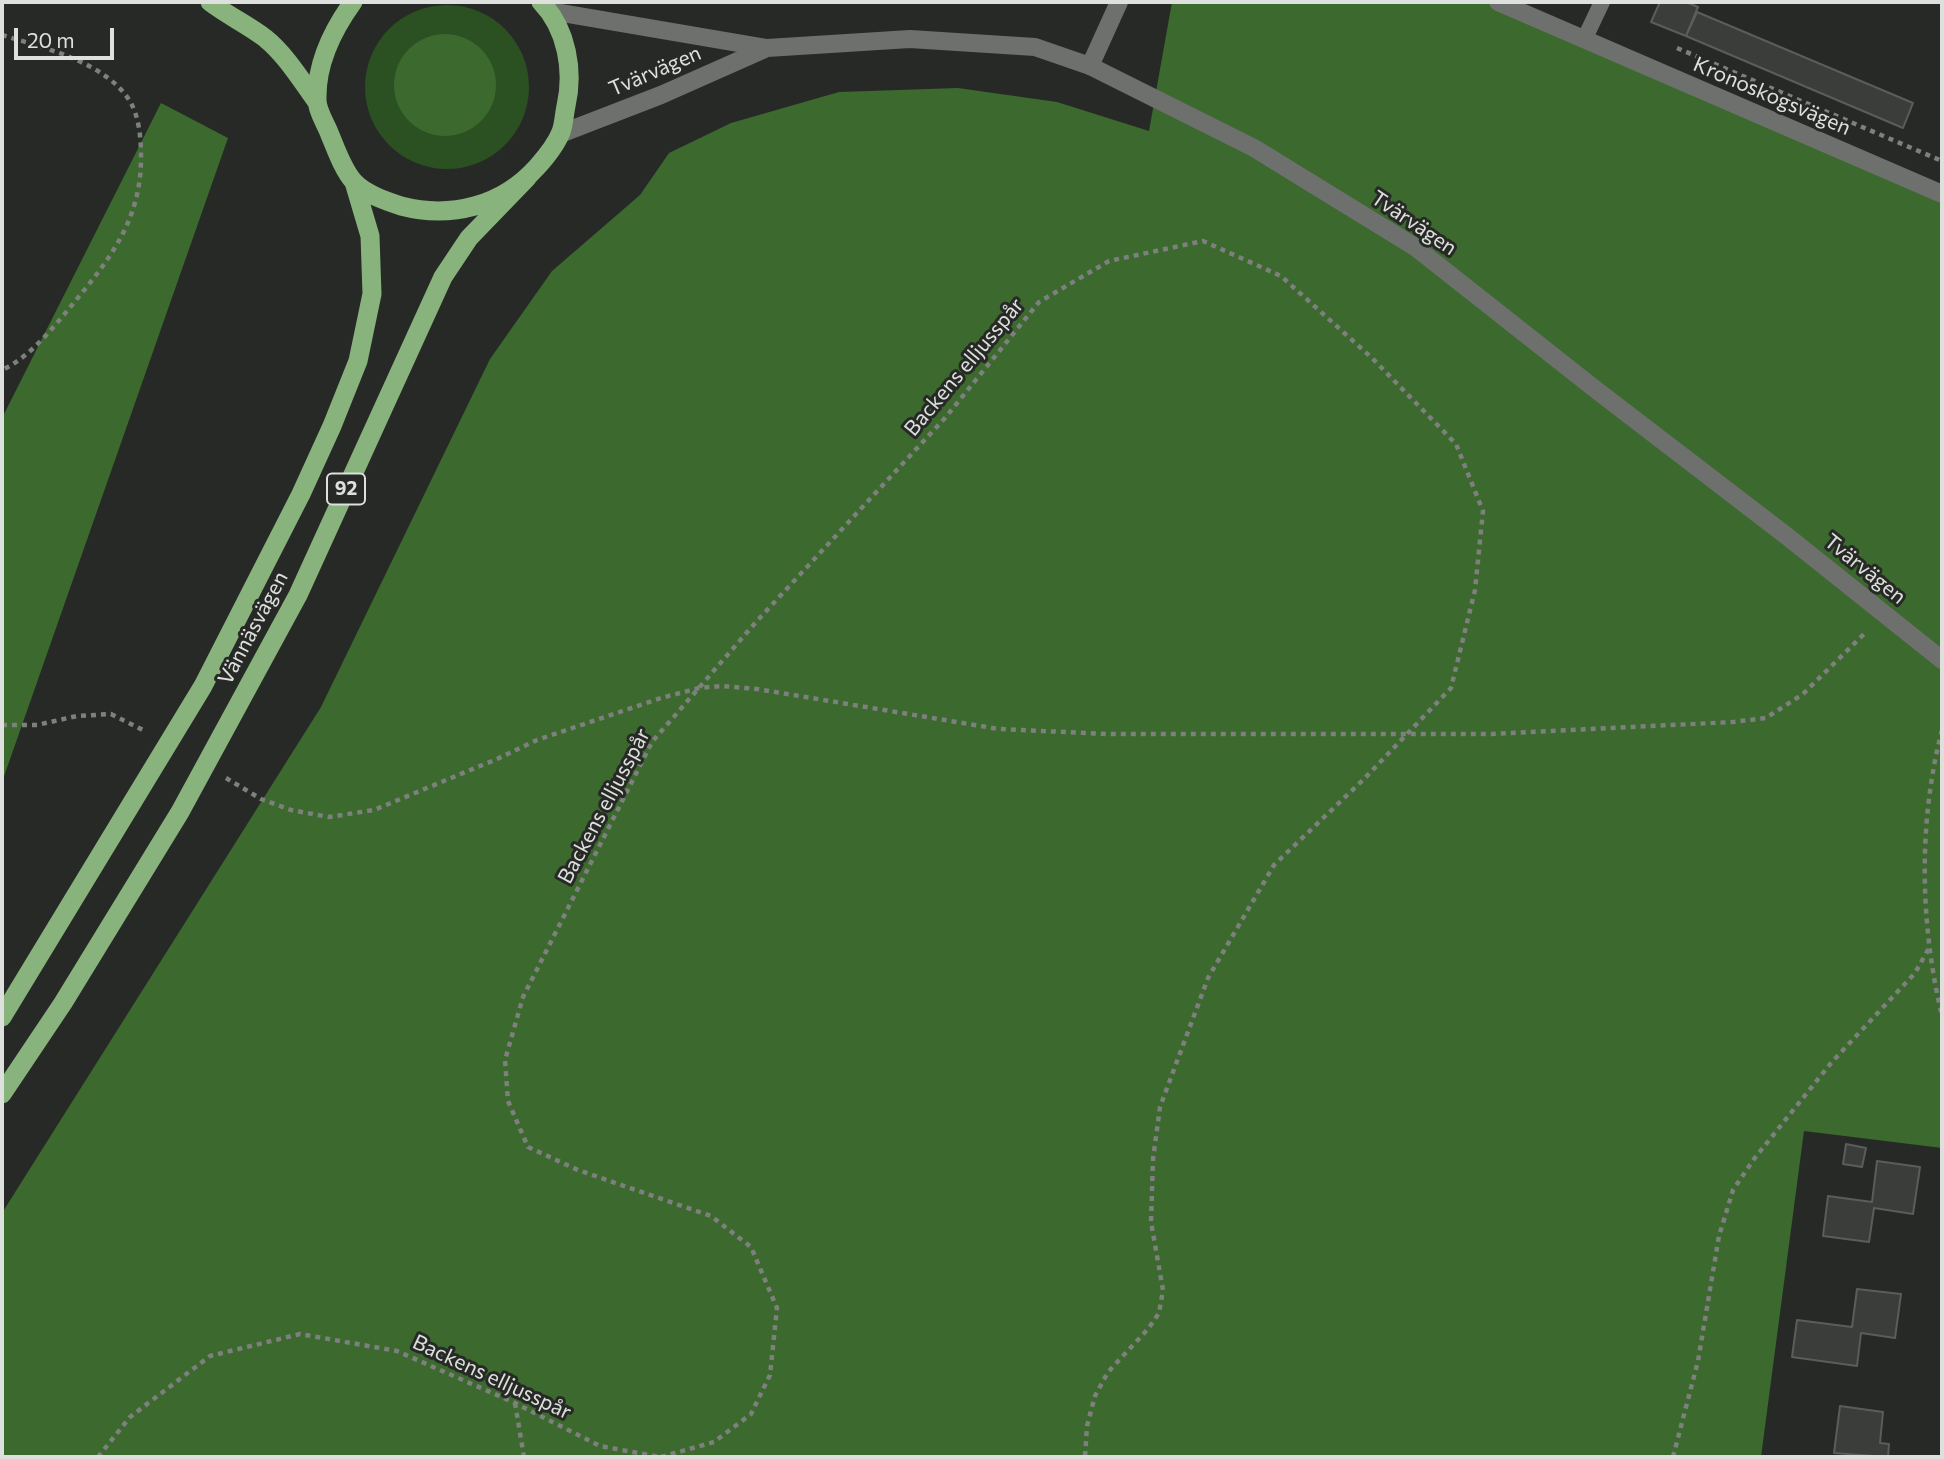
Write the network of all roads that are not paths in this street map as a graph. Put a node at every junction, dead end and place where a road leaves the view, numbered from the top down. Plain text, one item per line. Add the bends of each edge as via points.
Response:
1 (210, 2) edge
2 (353, 2) edge
3 (1119, 2) edge
4 (1498, 2) edge
5 (1602, 2) edge
6 (546, 6) edge
7 (1584, 40) junction
8 (767, 48) junction
9 (1090, 66) junction
10 (317, 102) junction
11 (561, 134) junction
12 (527, 178) junction
13 (354, 182) junction
14 (1942, 194) edge
15 (1942, 660) edge
16 (2, 1017) edge
17 (2, 1094) edge

1 - 10 highway, 92 via 264,38
2 - 10 highway, 92 via 323,55
3 - 9 street
4 - 7 street, Kronoskogsvägen
5 - 7 lane
6 - 8 street, Tvärvägen
6 - 11 highway, 92 via 566,46 570,90
7 - 14 street, Kronoskogsvägen
8 - 9 street, Tvärvägen via 910,39 1035,47
8 - 11 street, Tvärvägen
9 - 15 street, Tvärvägen via 1254,148 1415,247
10 - 13 highway, 92
11 - 12 highway, 92
12 - 13 highway, 92 via 498,198 454,211 419,211 384,201
12 - 17 highway, Vännäsvägen / 92 via 470,238 443,277 298,595 180,813 64,1003
13 - 16 highway, Vännäsvägen / 92 via 370,236 372,294 358,361 332,426 203,686

